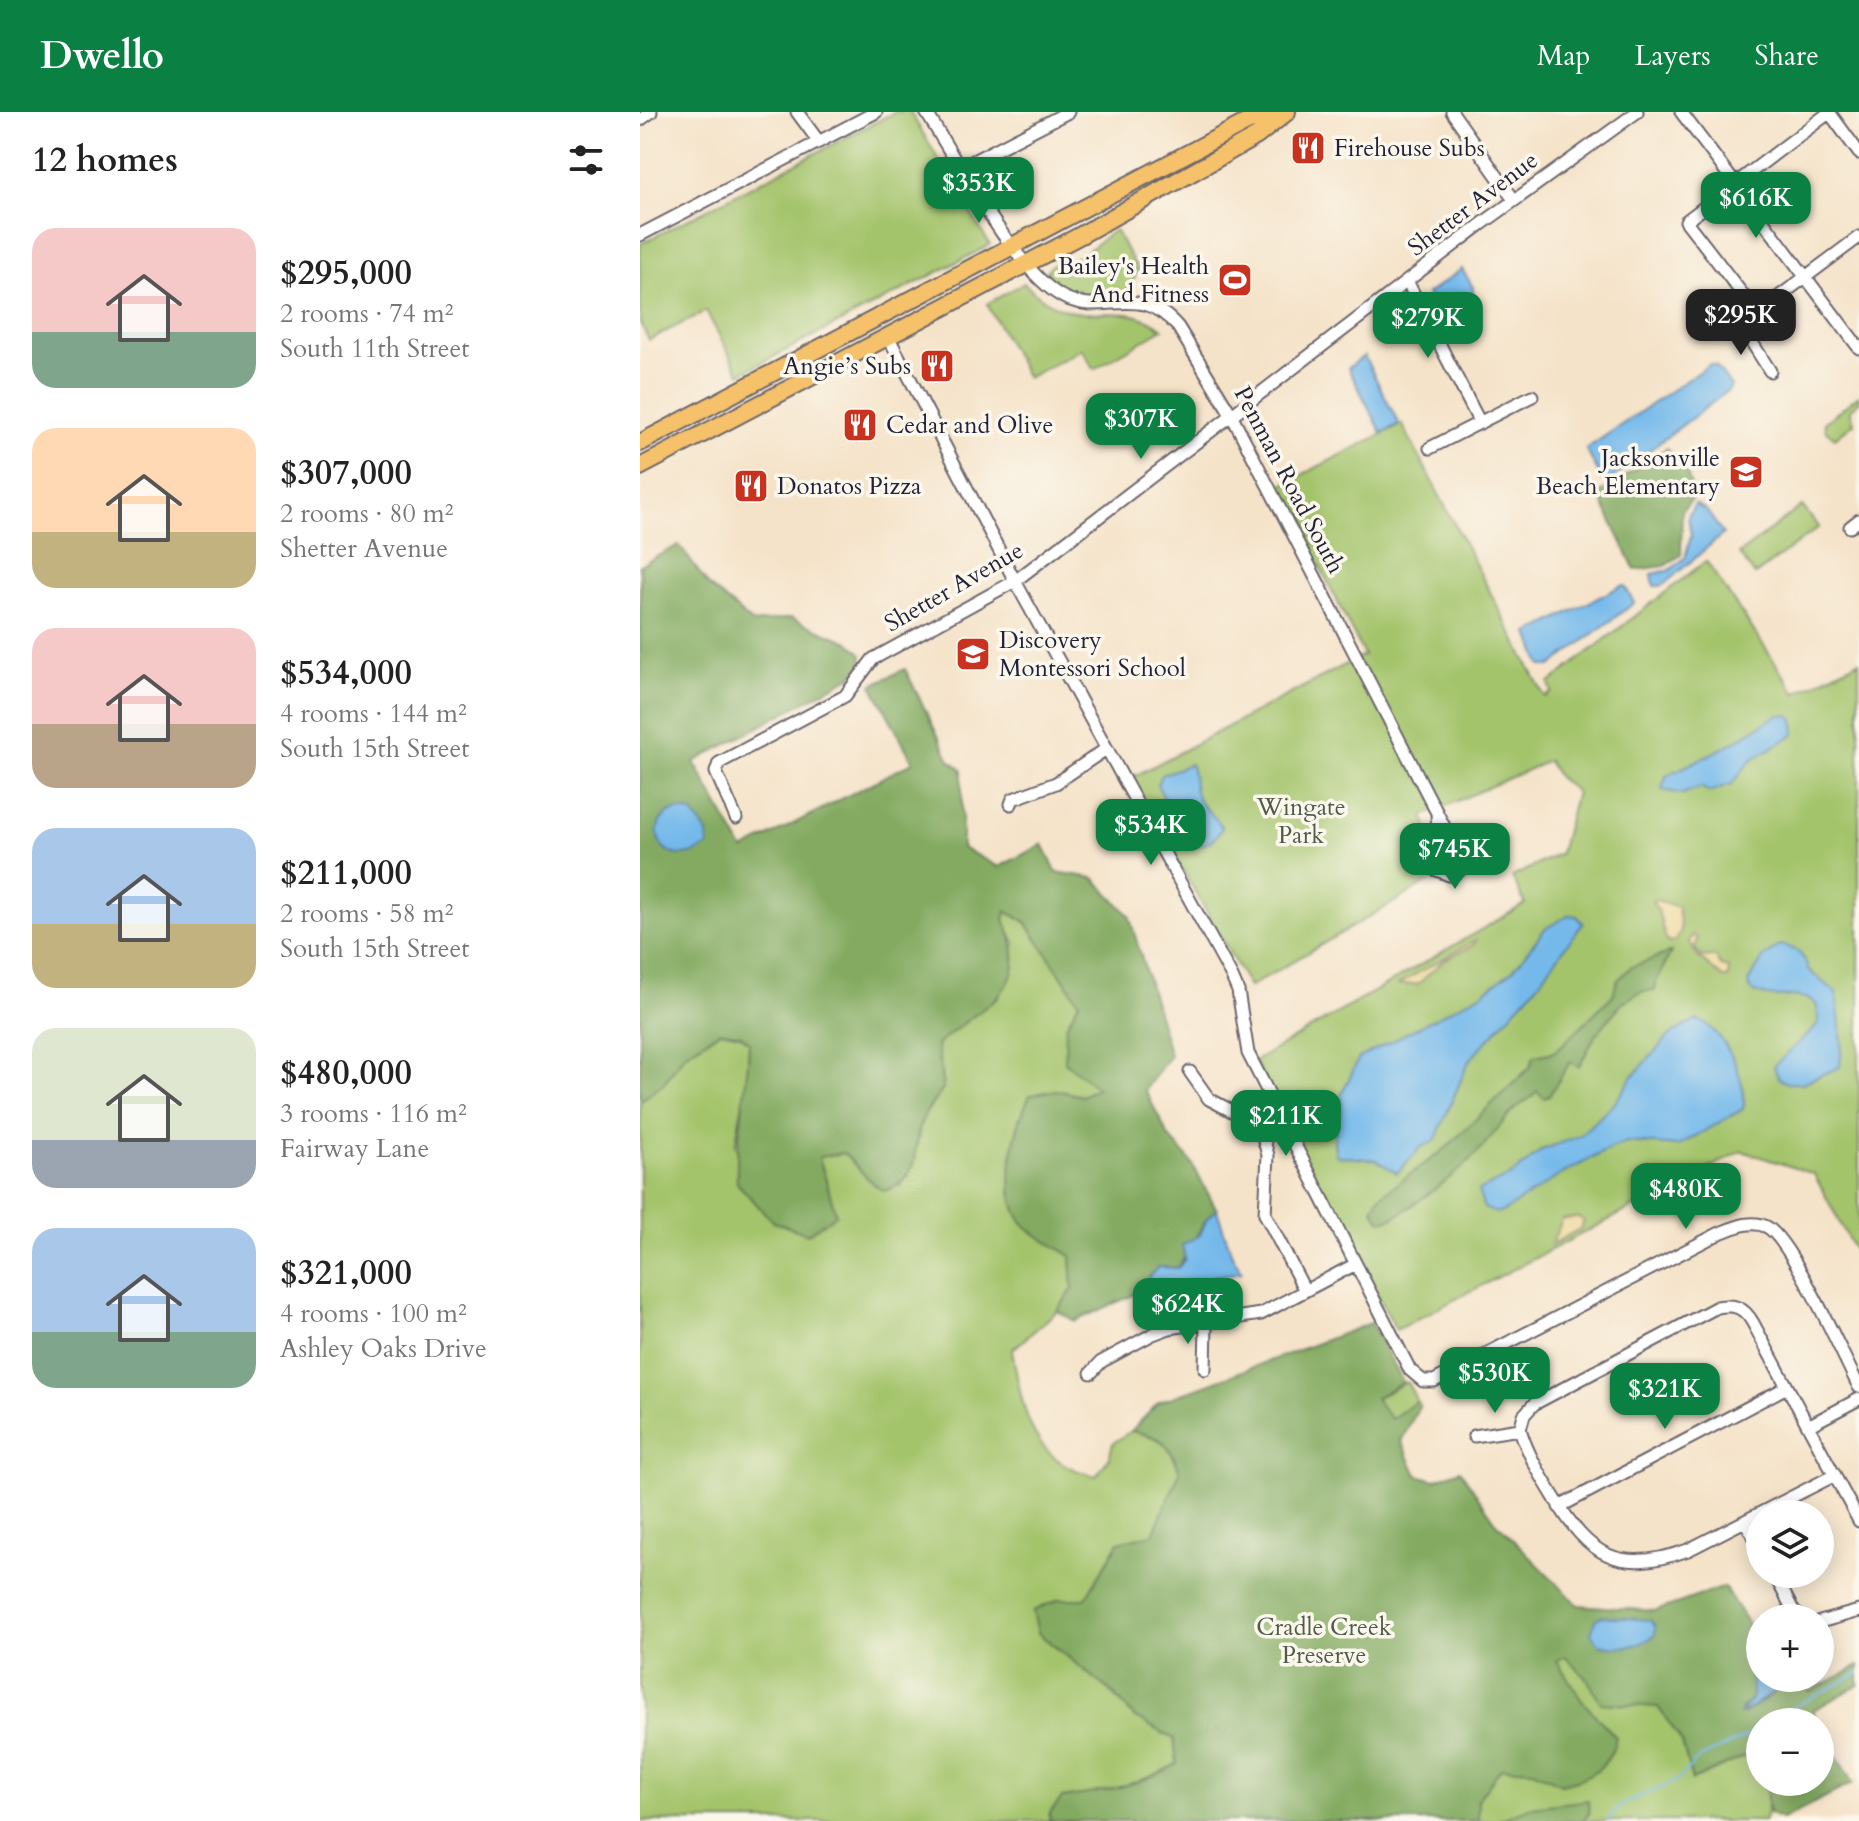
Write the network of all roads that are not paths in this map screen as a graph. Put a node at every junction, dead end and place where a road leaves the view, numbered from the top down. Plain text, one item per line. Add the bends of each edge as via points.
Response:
1 (651, 112) edge
2 (797, 112) edge
3 (876, 112) edge
4 (926, 112) edge
5 (1068, 112) edge
6 (1273, 112) edge
7 (1287, 112) edge
8 (1452, 112) edge
9 (1637, 112) edge
10 (1681, 112) edge
11 (1830, 112) edge
12 (640, 120) edge
13 (819, 142) junction
14 (1859, 153) edge
15 (962, 167) junction
16 (1735, 184) junction
17 (1514, 200) junction
18 (640, 235) edge
19 (1859, 237) edge
20 (1015, 248) junction
21 (1026, 264) junction
22 (1806, 277) junction
23 (1407, 281) junction
24 (1757, 313) junction
25 (889, 338) junction
26 (1859, 348) edge
27 (795, 362) junction
28 (1770, 371) dead end
29 (1532, 396) dead end
30 (743, 414) junction
31 (1231, 414) junction
32 (1480, 423) junction
33 (1430, 448) dead end
34 (643, 454) edge
35 (1015, 581) junction
36 (1106, 749) junction
37 (1011, 804) dead end
38 (1437, 812) junction
39 (736, 818) dead end
40 (1456, 840) junction
41 (1436, 841) junction
42 (1190, 1072) dead end
43 (1354, 1265) junction
44 (1304, 1289) junction
45 (1206, 1323) junction
46 (1205, 1369) dead end
47 (1091, 1373) dead end
48 (1787, 1387) junction
49 (1859, 1387) edge
50 (1859, 1399) edge
51 (1808, 1426) junction
52 (1520, 1429) junction
53 (1474, 1436) dead end
54 (1835, 1475) junction
55 (1559, 1507) junction
56 (1745, 1521) joint
57 (1859, 1521) edge
58 (1859, 1611) edge
59 (1834, 1618) edge

1 - 12 street
2 - 13 street
3 - 13 street
4 - 15 street, Penman Road South
5 - 15 street
6 - 20 highway
7 - 21 highway via 1257,136
8 - 17 street
9 - 17 street, Shetter Avenue
10 - 16 street
11 - 14 street
11 - 16 street
13 - 18 street
15 - 20 street, Penman Road South
16 - 22 street
16 - 24 street via 1686,221
17 - 23 street, Shetter Avenue
19 - 22 street
20 - 21 street, Penman Road South
20 - 27 highway
21 - 25 highway
21 - 31 street, Penman Road South via 1050,290 1067,299 1089,304 1134,302 1169,317
22 - 24 street
22 - 26 street
23 - 31 street, Shetter Avenue
23 - 32 street
24 - 28 street via 1741,325
25 - 30 highway
25 - 35 street
27 - 30 highway via 796,373 753,398
27 - 34 highway via 742,390 739,401
29 - 32 street
30 - 34 highway
31 - 35 street, Shetter Avenue
31 - 38 street, Penman Road South
32 - 33 street
35 - 36 street
35 - 39 street, Shetter Avenue via 873,659 845,696 719,763 716,772
36 - 37 street via 1056,783
36 - 43 street via 1232,977 1248,1053
38 - 40 street, Penman Road South
38 - 41 street, Penman Road South
40 - 41 street
40 - 41 street, Penman Road South via 1466,860 1449,875 1428,861
42 - 44 street via 1209,1099 1243,1117 1263,1137 1268,1155 1265,1214
43 - 44 street
43 - 49 street via 1410,1370 1421,1380 1434,1381 1720,1233 1753,1223 1783,1243
44 - 45 street via 1261,1314
45 - 46 street
45 - 47 street via 1153,1334
48 - 51 street
48 - 52 street via 1747,1313 1735,1305 1717,1307 1534,1404
48 - 55 street
50 - 51 street
51 - 54 street
52 - 53 street
52 - 55 street
54 - 56 street
54 - 57 street
55 - 56 street via 1582,1539 1617,1558 1666,1558
58 - 59 street

